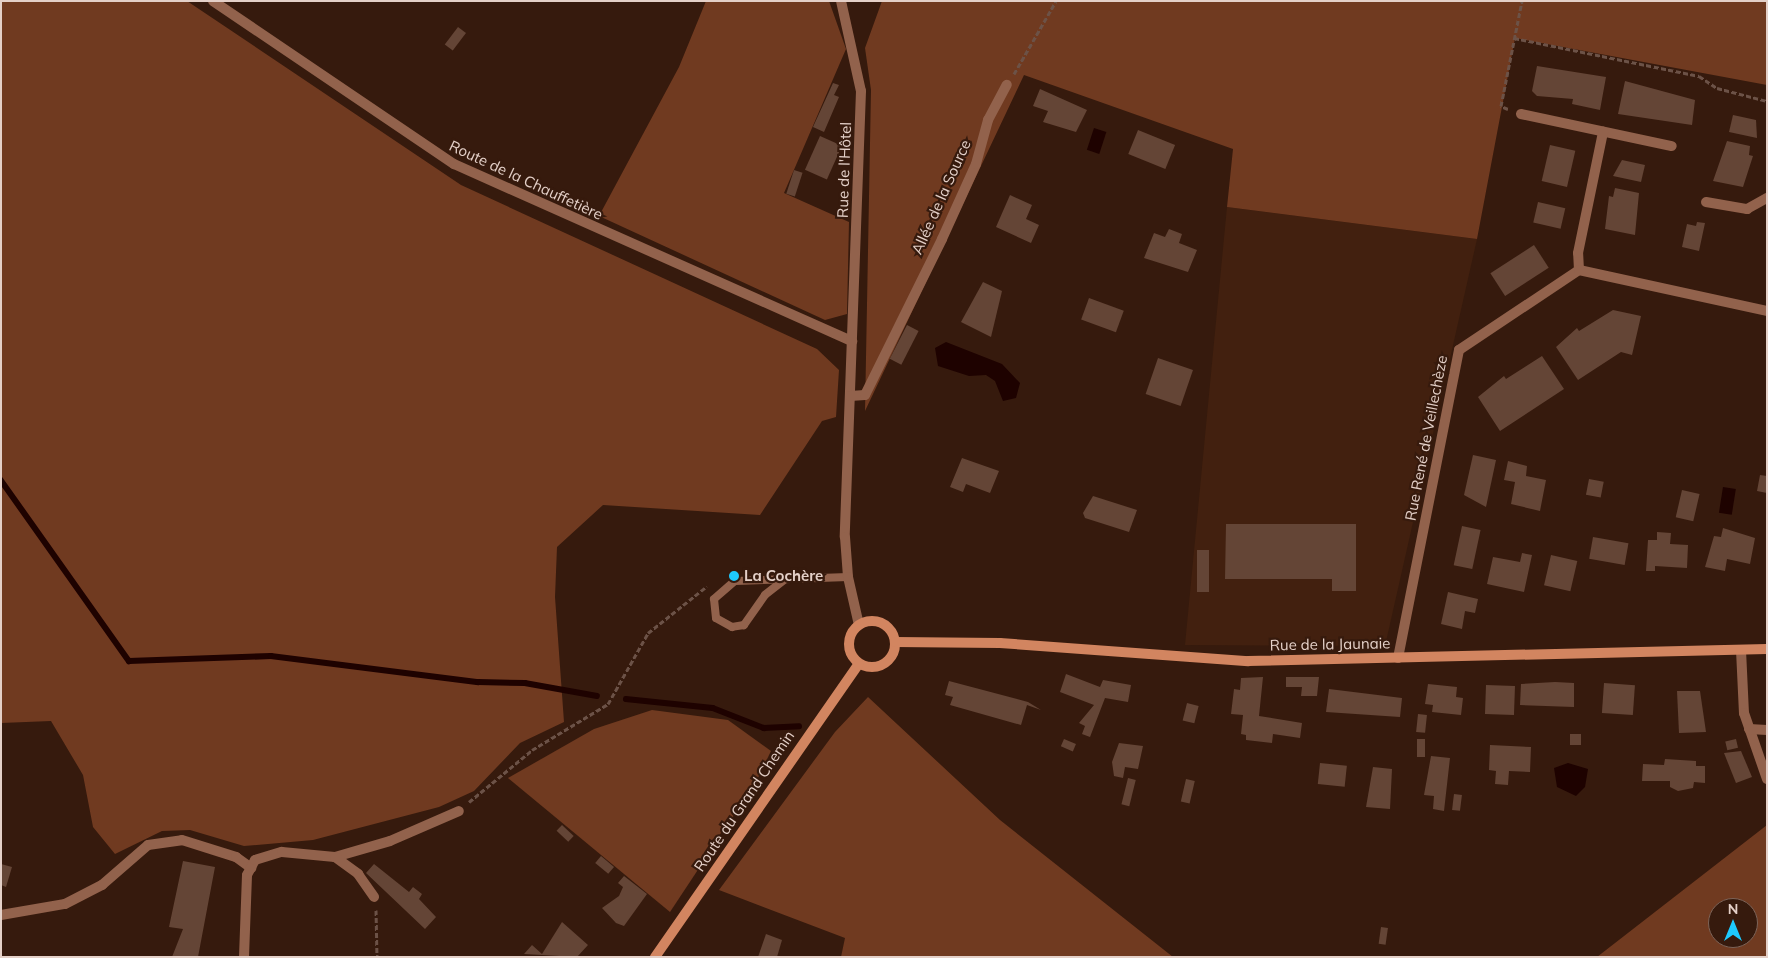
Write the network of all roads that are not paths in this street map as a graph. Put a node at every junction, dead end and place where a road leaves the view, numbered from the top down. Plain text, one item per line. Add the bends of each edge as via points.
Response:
1 (213, 1) edge
2 (841, 1) edge
3 (1007, 85) road end
4 (1521, 114) road end
5 (1603, 132) junction
6 (1672, 146) dead end
7 (1767, 198) edge
8 (1706, 202) dead end
9 (1579, 270) junction
10 (1767, 311) edge
11 (852, 341) junction
12 (850, 396) junction
13 (848, 577) junction
14 (784, 580) junction
15 (859, 625) junction
16 (895, 642) junction
17 (1767, 649) edge
18 (1741, 650) junction
19 (1398, 658) junction
20 (859, 664) junction
21 (1749, 729) junction
22 (1767, 730) edge
23 (1767, 779) edge
24 (459, 811) road end
25 (335, 857) junction
26 (251, 868) junction
27 (374, 897) road end
28 (1, 915) edge
29 (244, 957) edge
30 (655, 957) edge

1 - 11 street, Route de la Chauffetière via 454,164
2 - 11 street, Rue de l'Hôtel via 862,91
3 - 12 street, Allée de la Source via 988,120 976,164 942,239 865,395
4 - 5 street
5 - 6 street
5 - 9 street via 1578,253
7 - 8 street via 1748,209
9 - 10 street
9 - 19 street, Rue René de Veillechèze via 1458,350
11 - 12 street, Rue de l'Hôtel
12 - 13 street, Rue de l'Hôtel via 844,537
13 - 14 lane
13 - 15 street, Rue de l'Hôtel
14 - 14 lane via 765,595 744,625 732,627 716,618 713,607 719,590 735,581
15 - 16 main road via 882,623
15 - 20 main road via 849,644
16 - 19 main road, Rue de la Jaunaie via 1000,643 1248,660
16 - 20 main road via 894,652 884,664 869,667
17 - 18 main road, Rue de la Jaunaie
18 - 19 main road, Rue de la Jaunaie
18 - 21 street
20 - 30 main road, Route du Grand Chemin
21 - 22 street
21 - 23 street
24 - 25 street via 390,841
25 - 26 street via 282,852 255,860
25 - 27 street via 358,874
26 - 28 street via 236,857 182,840 148,845 102,885 65,904
26 - 29 street

